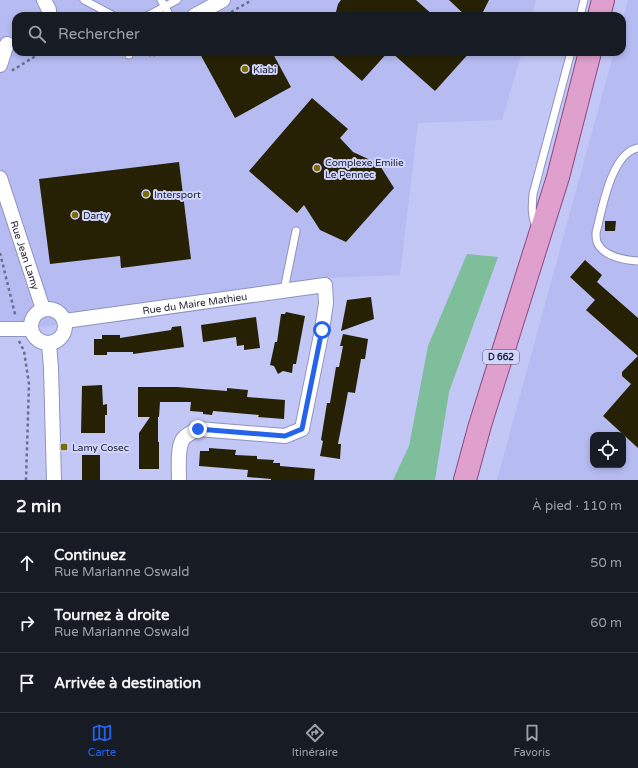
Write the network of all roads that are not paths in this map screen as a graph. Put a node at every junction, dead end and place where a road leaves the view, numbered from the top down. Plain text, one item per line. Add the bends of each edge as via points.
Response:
1 (44, 0) edge
2 (84, 0) edge
3 (161, 0) edge
4 (178, 0) edge
5 (584, 0) edge
6 (603, 0) edge
7 (226, 6) edge
8 (165, 7) junction
9 (49, 12) edge
10 (106, 12) edge
11 (156, 12) edge
12 (168, 12) edge
13 (207, 12) edge
14 (581, 12) edge
15 (600, 12) edge
16 (8, 43) edge
17 (570, 56) edge
18 (589, 56) edge
19 (1, 63) edge
20 (638, 148) edge
21 (0, 178) edge
22 (296, 231) dead end
23 (540, 234) junction
24 (638, 261) edge
25 (284, 290) junction
26 (43, 309) junction
27 (65, 321) junction
28 (7, 329) edge
29 (30, 329) junction
30 (49, 344) junction
31 (54, 480) edge
32 (179, 480) edge
33 (465, 480) edge

1 - 9 street
2 - 10 lane
3 - 8 lane
4 - 8 lane
5 - 14 lane
6 - 15 main road
7 - 13 street
8 - 11 lane
8 - 12 lane
16 - 19 street
17 - 23 lane via 533,194 531,209
18 - 23 main road, D 662 via 558,177
20 - 24 lane via 621,158 612,172 596,233 597,243 605,252 624,260
21 - 26 street, Rue Jean Lamy
22 - 25 lane
23 - 33 main road, D 662 via 482,417
25 - 27 street, Rue du Maire Mathieu
25 - 32 street, Rue du Maire Mathieu via 325,285 326,303 322,330 302,429 285,436 198,429 182,440
26 - 27 street via 52,309
26 - 29 street via 34,314
27 - 30 street via 65,331 59,340
28 - 29 street
29 - 30 street via 33,337
30 - 31 street

